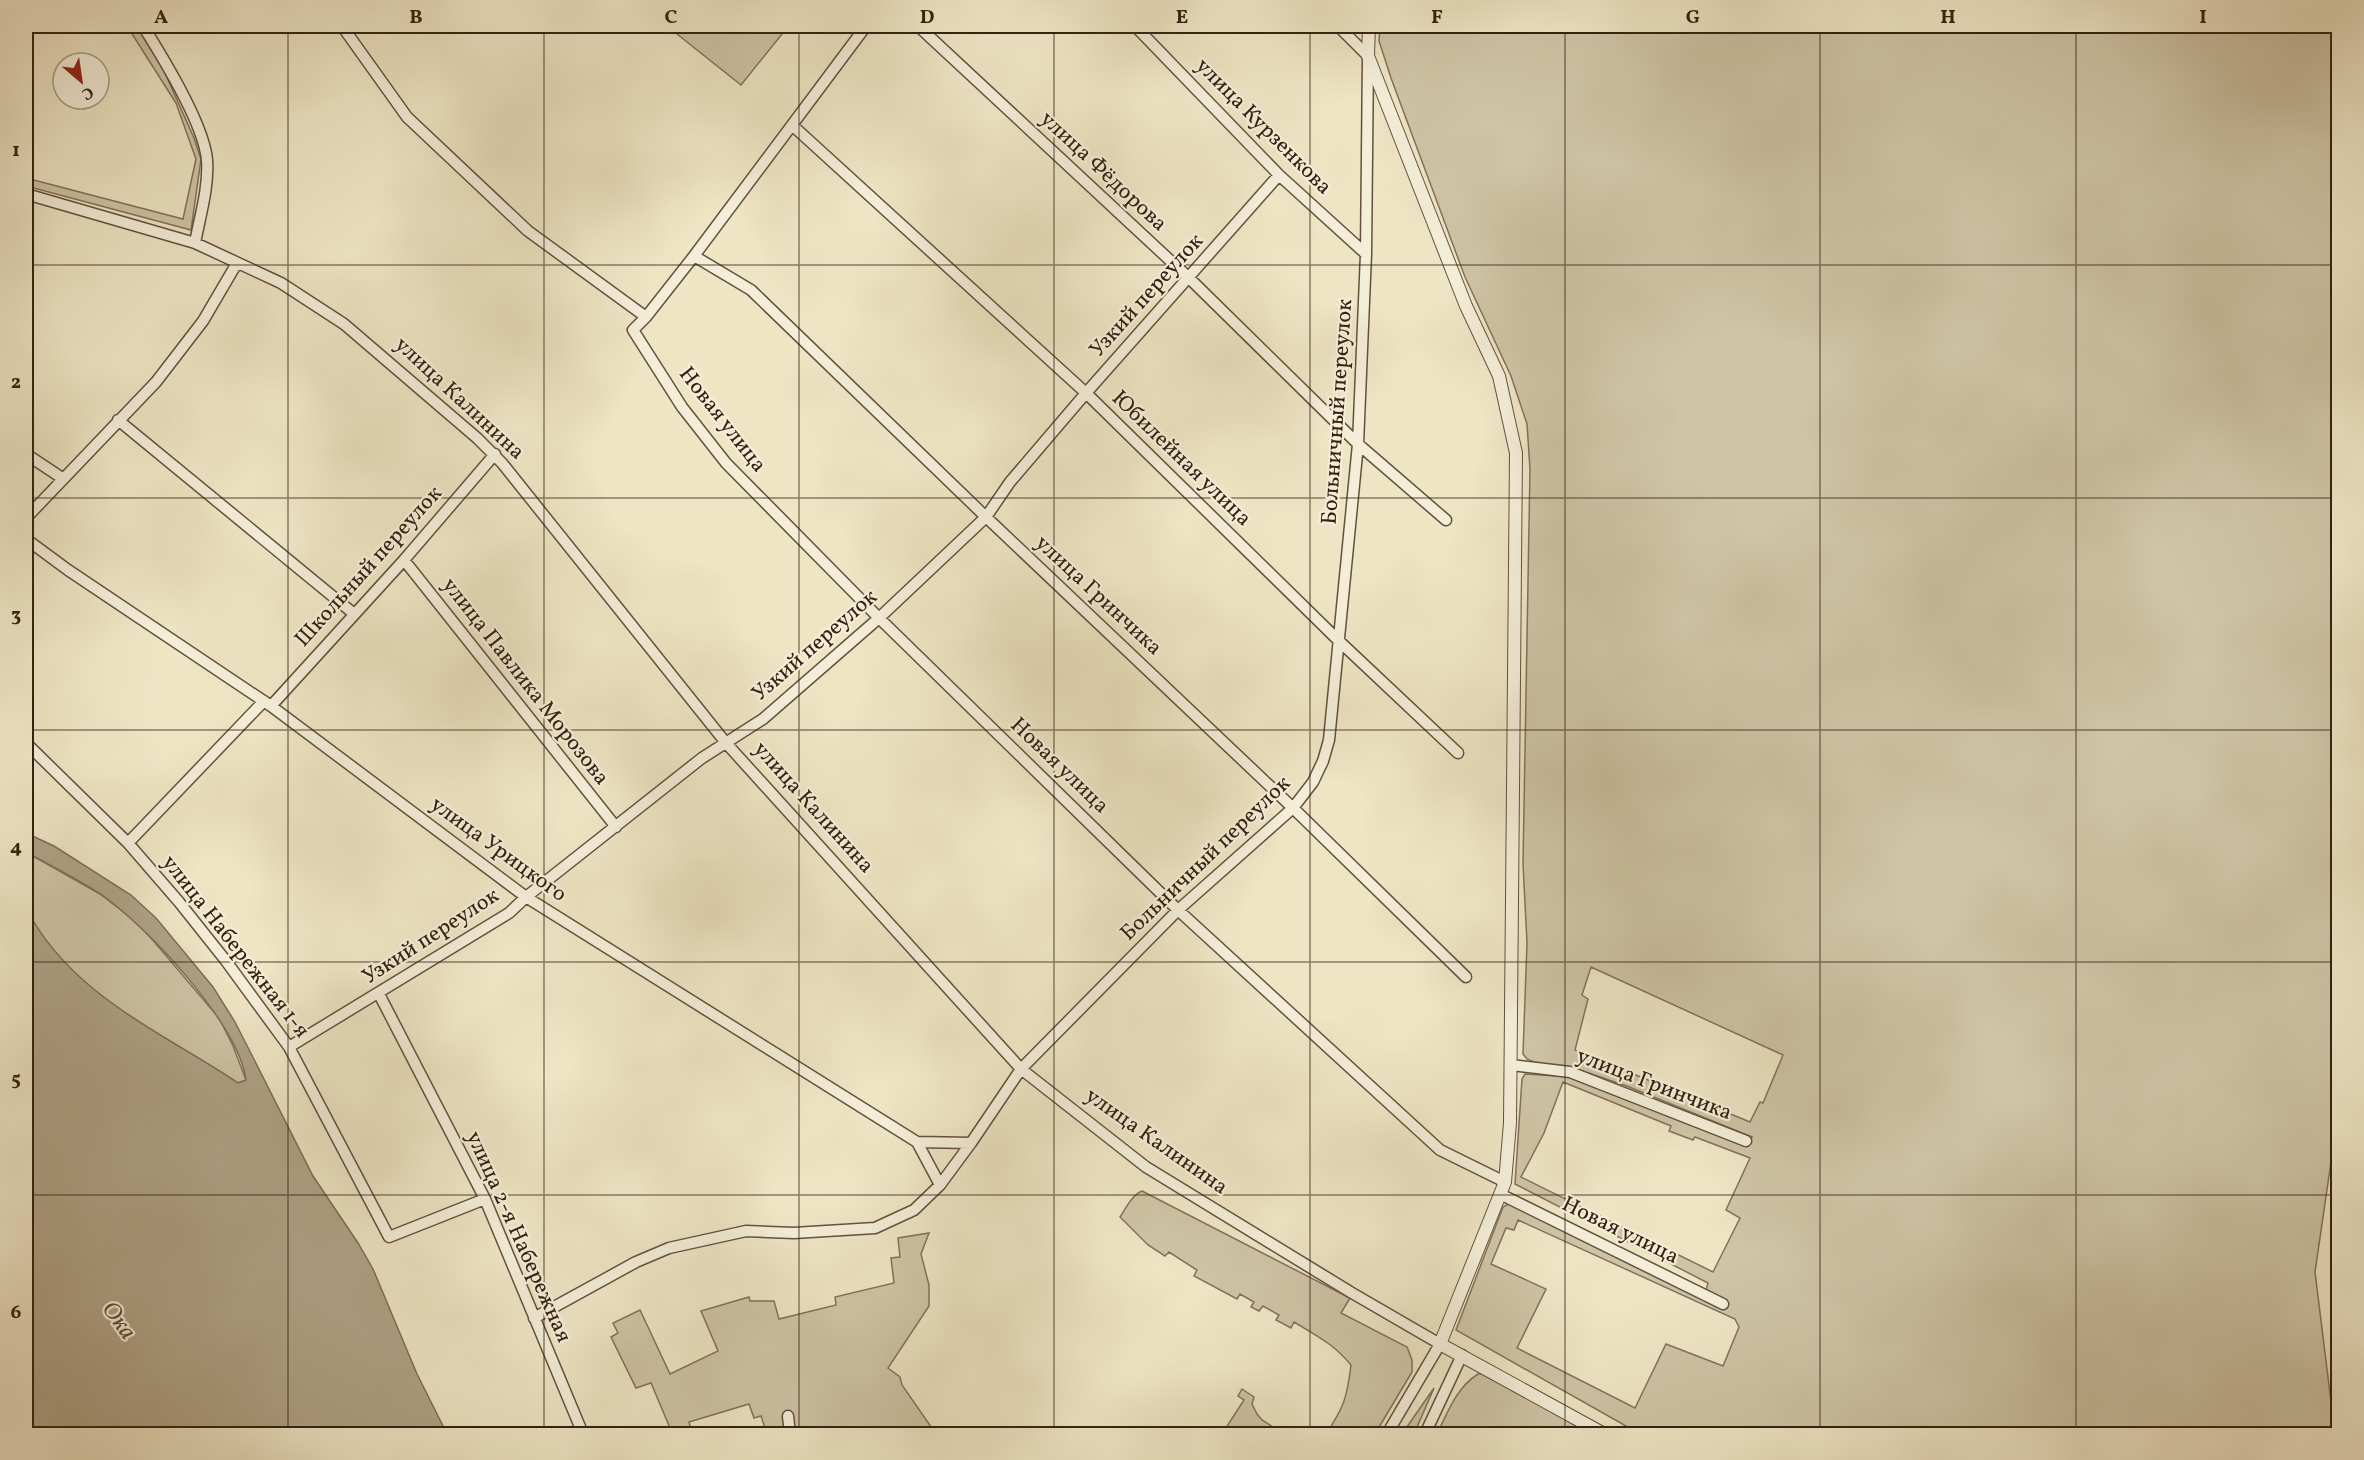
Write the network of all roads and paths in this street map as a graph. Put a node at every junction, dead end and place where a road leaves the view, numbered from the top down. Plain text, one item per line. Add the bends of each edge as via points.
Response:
1 (142, 26) edge
2 (342, 26) edge
3 (866, 26) edge
4 (918, 26) edge
5 (1135, 26) edge
6 (1338, 26) edge
7 (1369, 26) edge
8 (1368, 56) junction
9 (792, 125) junction
10 (1279, 175) junction
11 (26, 194) edge
12 (195, 243) junction
13 (1366, 254) junction
14 (694, 256) junction
15 (237, 263) junction
16 (1189, 278) junction
17 (646, 317) junction
18 (1086, 393) junction
19 (118, 420) junction
20 (1358, 444) junction
21 (26, 454) edge
22 (495, 454) junction
23 (62, 478) junction
24 (986, 517) junction
25 (26, 518) edge
26 (1446, 520) dead end
27 (26, 539) edge
28 (404, 560) junction
29 (353, 614) junction
30 (879, 618) junction
31 (1340, 641) junction
32 (267, 704) junction
33 (26, 743) edge
34 (726, 743) junction
35 (1458, 753) dead end
36 (1293, 808) junction
37 (616, 827) junction
38 (128, 843) junction
39 (526, 897) junction
40 (1178, 910) junction
41 (1466, 977) dead end
42 (379, 994) junction
43 (289, 1047) junction
44 (1511, 1065) junction
45 (1021, 1069) junction
46 (1746, 1141) dead end
47 (917, 1142) junction
48 (971, 1143) junction
49 (940, 1185) junction
50 (1502, 1188) junction
51 (486, 1199) junction
52 (1723, 1304) dead end
53 (534, 1318) junction
54 (1440, 1344) junction
55 (1462, 1355) junction
56 (788, 1416) dead end
57 (584, 1434) edge
58 (790, 1434) edge
59 (1387, 1434) edge
60 (1425, 1434) edge
61 (1604, 1434) edge

1 - 12 street via 160,52 205,148 204,196
2 - 17 street via 407,117 528,231
3 - 9 street
4 - 16 street, улица Фёдорова
5 - 10 street, улица Курзенкова
6 - 8 street
7 - 8 street
8 - 13 street, Больничный переулок
8 - 44 street via 1466,306 1499,376 1516,453
9 - 14 street
9 - 18 street, Юбилейная улица
10 - 13 street, улица Курзенкова
10 - 16 street, Узкий переулок
11 - 12 street, улица Калинина
12 - 15 street, улица Калинина
13 - 20 street, Больничный переулок
14 - 17 street
14 - 24 street, улица Гринчика via 751,290
15 - 19 street via 203,321 156,382
15 - 22 street, улица Калинина via 282,283 345,324
16 - 18 street, Узкий переулок
16 - 20 street, улица Фёдорова
17 - 30 street, Новая улица via 633,330 682,407 726,463
18 - 24 street, Узкий переулок via 1010,482
18 - 31 street, Юбилейная улица
19 - 23 street
19 - 29 street
20 - 26 street, улица Фёдорова
20 - 31 street, Больничный переулок
21 - 23 street
22 - 28 street, Школьный переулок
22 - 34 street, улица Калинина
23 - 25 street
24 - 30 street, Узкий переулок
24 - 36 street, улица Гринчика
27 - 32 street, улица Урицкого
28 - 29 street, Школьный переулок
28 - 37 street, улица Павлика Морозова
29 - 32 street, Школьный переулок
30 - 34 street, Узкий переулок via 763,719
30 - 40 street, Новая улица
31 - 35 street, Юбилейная улица
31 - 36 street, Больничный переулок via 1329,740 1313,782
32 - 38 street, Школьный переулок
32 - 39 street, улица Урицкого
33 - 38 street, улица Набережная 1-я
34 - 37 street, Узкий переулок
34 - 45 street, улица Калинина
36 - 40 street, Больничный переулок
36 - 41 street, улица Гринчика
37 - 39 street, Узкий переулок
38 - 43 street, улица Набережная 1-я via 179,902
39 - 42 street, Узкий переулок via 509,913
39 - 47 street, улица Урицкого
40 - 45 street, Больничный переулок
40 - 50 street, Новая улица via 1440,1150
42 - 43 street, Узкий переулок
42 - 51 street, улица 2-я Набережная
43 - 51 street, улица Набережная 1-я via 389,1237
44 - 46 street, улица Гринчика via 1570,1072
44 - 50 street via 1510,1123
45 - 48 street, Больничный переулок
45 - 54 street, улица Калинина via 1146,1167
47 - 48 street
47 - 49 street
48 - 49 street, Больничный переулок
49 - 53 street, Больничный переулок via 914,1210 875,1228 794,1233 746,1231 669,1248
50 - 52 street, Новая улица
50 - 54 street
51 - 53 street, улица 2-я Набережная
53 - 57 street, улица 2-я Набережная
54 - 55 street, улица Калинина
54 - 59 street
55 - 60 street
55 - 61 street, улица Калинина
56 - 58 street

